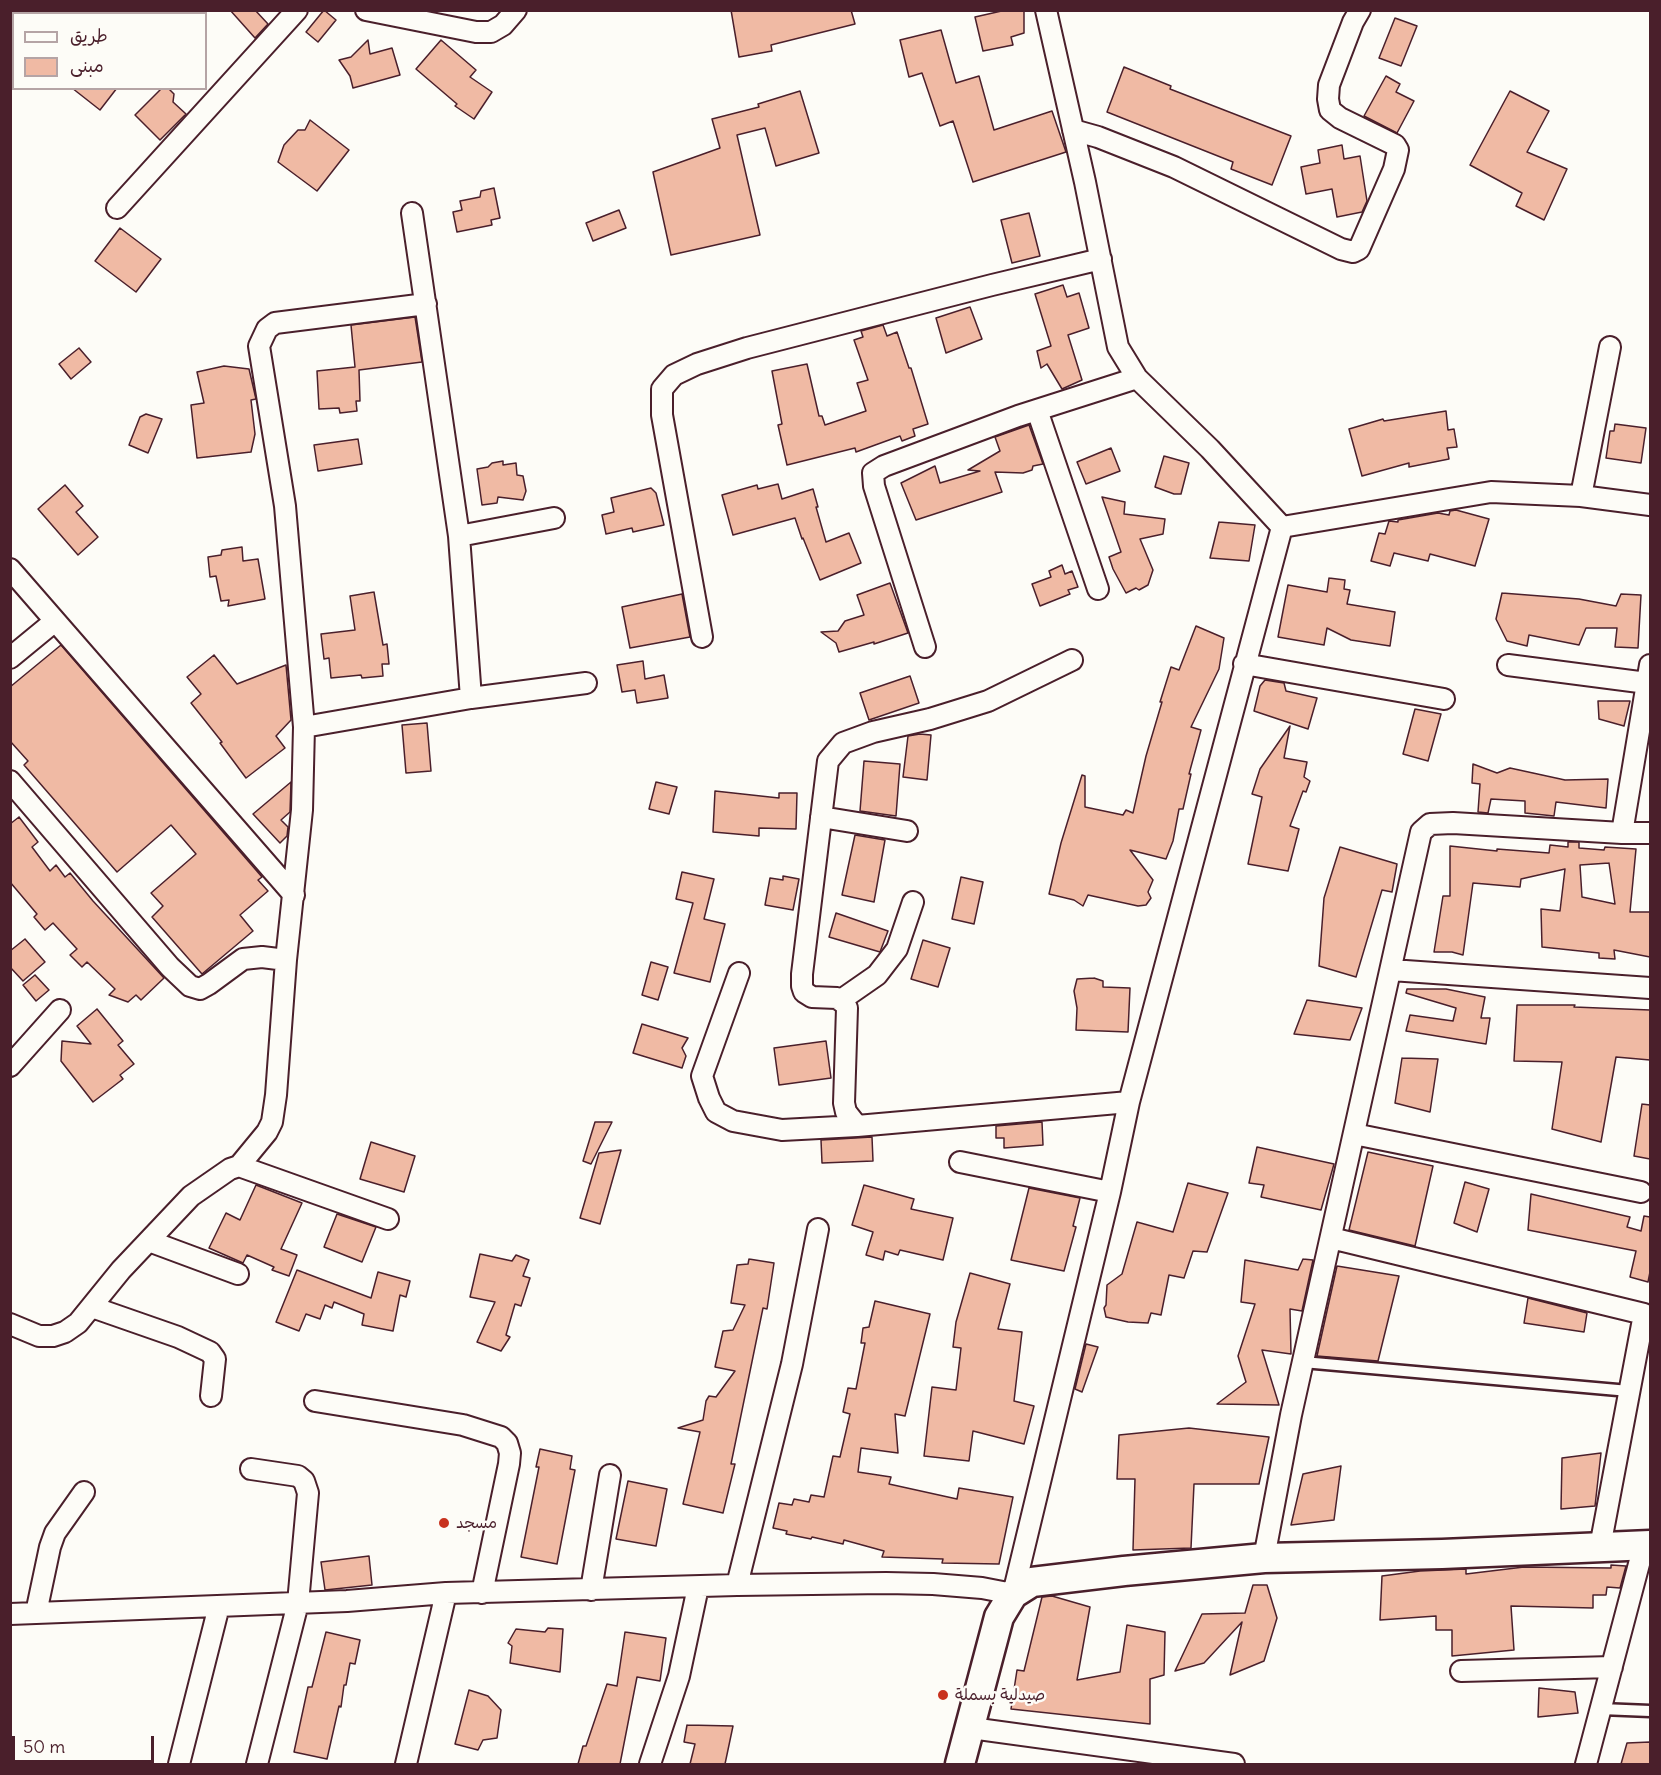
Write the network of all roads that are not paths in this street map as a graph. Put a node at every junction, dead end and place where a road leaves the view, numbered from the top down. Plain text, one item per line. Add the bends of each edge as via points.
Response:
1 (297, 10) edge
2 (366, 10) edge
3 (516, 10) edge
4 (1046, 10) edge
5 (1360, 10) edge
6 (1073, 129) junction
7 (117, 208) dead end
8 (412, 213) dead end
9 (1101, 259) junction
10 (426, 304) junction
11 (1610, 347) dead end
12 (1137, 378) junction
13 (1038, 410) junction
14 (1581, 496) junction
15 (1650, 505) edge
16 (554, 518) dead end
17 (1282, 527) junction
18 (459, 536) junction
19 (10, 568) edge
20 (1098, 589) dead end
21 (55, 621) junction
22 (702, 637) dead end
23 (925, 647) dead end
24 (10, 658) edge
25 (1072, 660) dead end
26 (1244, 664) junction
27 (1508, 665) dead end
28 (1649, 674) edge
29 (586, 682) dead end
30 (471, 698) junction
31 (1444, 699) dead end
32 (304, 727) junction
33 (10, 781) edge
34 (821, 817) junction
35 (907, 831) dead end
36 (1622, 833) junction
37 (1650, 833) edge
38 (294, 896) junction
39 (913, 902) dead end
40 (285, 960) junction
41 (1391, 970) junction
42 (739, 973) dead end
43 (1650, 988) edge
44 (841, 1000) junction
45 (60, 1010) dead end
46 (10, 1066) edge
47 (1129, 1102) junction
48 (856, 1126) junction
49 (1354, 1134) junction
50 (960, 1162) dead end
51 (239, 1166) junction
52 (1110, 1192) junction
53 (1641, 1192) dead end
54 (388, 1219) dead end
55 (818, 1229) dead end
56 (1331, 1238) junction
57 (149, 1241) junction
58 (238, 1274) dead end
59 (92, 1307) junction
60 (1647, 1314) edge
61 (10, 1324) edge
62 (1303, 1362) junction
63 (1629, 1391) junction
64 (212, 1396) dead end
65 (315, 1401) dead end
66 (251, 1469) dead end
67 (610, 1475) dead end
68 (84, 1492) dead end
69 (1647, 1545) edge
70 (1600, 1547) junction
71 (1264, 1558) junction
72 (738, 1585) junction
73 (698, 1587) junction
74 (591, 1590) junction
75 (446, 1593) junction
76 (482, 1593) junction
77 (1013, 1594) junction
78 (298, 1603) junction
79 (219, 1606) junction
80 (36, 1613) junction
81 (10, 1614) edge
82 (1612, 1667) junction
83 (1461, 1671) dead end
84 (1601, 1709) junction
85 (1650, 1711) edge
86 (971, 1728) junction
87 (1175, 1760) edge
88 (178, 1764) edge
89 (257, 1764) edge
90 (406, 1764) edge
91 (650, 1764) edge
92 (960, 1764) edge
93 (1234, 1764) edge
94 (1586, 1764) edge

1 - 7 street
2 - 3 street via 491,32
4 - 6 street
5 - 6 street via 1329,85 1330,110 1398,150 1394,169 1359,249 1353,252 1174,167
6 - 9 street
8 - 10 street
9 - 12 street via 1118,347
9 - 22 street via 747,348 674,375 662,389 662,415
10 - 18 street
10 - 32 street via 275,323 267,329 259,346 285,507
11 - 14 street
12 - 13 street
12 - 17 street
13 - 20 street
13 - 23 street via 873,473
14 - 15 street
14 - 17 street via 1491,492
16 - 18 street
17 - 26 street
18 - 30 street
19 - 21 street
21 - 24 street
21 - 38 street
25 - 34 street via 988,700 843,743 828,761
26 - 31 street
26 - 47 street
27 - 28 street
28 - 36 street
29 - 30 street
30 - 32 street
32 - 38 street
33 - 40 street via 190,986 200,989 243,959
34 - 35 street
34 - 44 street via 802,986 812,997
36 - 37 street
36 - 41 street via 1430,824 1422,832
38 - 40 street
39 - 44 street via 897,949 877,975
40 - 51 street via 272,1122
41 - 43 street
41 - 49 street
42 - 48 street via 702,1076 716,1112 733,1121 782,1130
44 - 48 street via 848,1019 844,1103
45 - 46 street
47 - 48 street
47 - 52 street
49 - 53 street
49 - 56 street
50 - 52 street
51 - 54 street
51 - 57 street via 191,1196
52 - 77 street
55 - 72 street via 792,1364
56 - 60 street
56 - 62 street
57 - 58 street
57 - 59 street
59 - 61 street via 78,1323 52,1336 39,1336
59 - 64 street via 210,1352 215,1359
60 - 63 street
62 - 63 lane
62 - 71 street
63 - 70 street
65 - 76 street via 463,1425 501,1437 507,1443 509,1464
66 - 78 street via 298,1476 304,1481 308,1493
67 - 74 street
68 - 80 street via 50,1547
69 - 70 street
69 - 82 street
70 - 71 street
71 - 77 street via 1032,1582
72 - 73 street
72 - 77 street via 898,1583
73 - 74 street
73 - 91 street via 679,1676
74 - 76 street
75 - 76 street
75 - 78 street
75 - 90 street
77 - 86 street via 999,1617
78 - 79 street
78 - 89 street
79 - 80 street
79 - 88 street
80 - 81 street
82 - 83 street
82 - 84 street
84 - 85 lane
84 - 94 street
86 - 87 street
86 - 92 street
87 - 93 street

